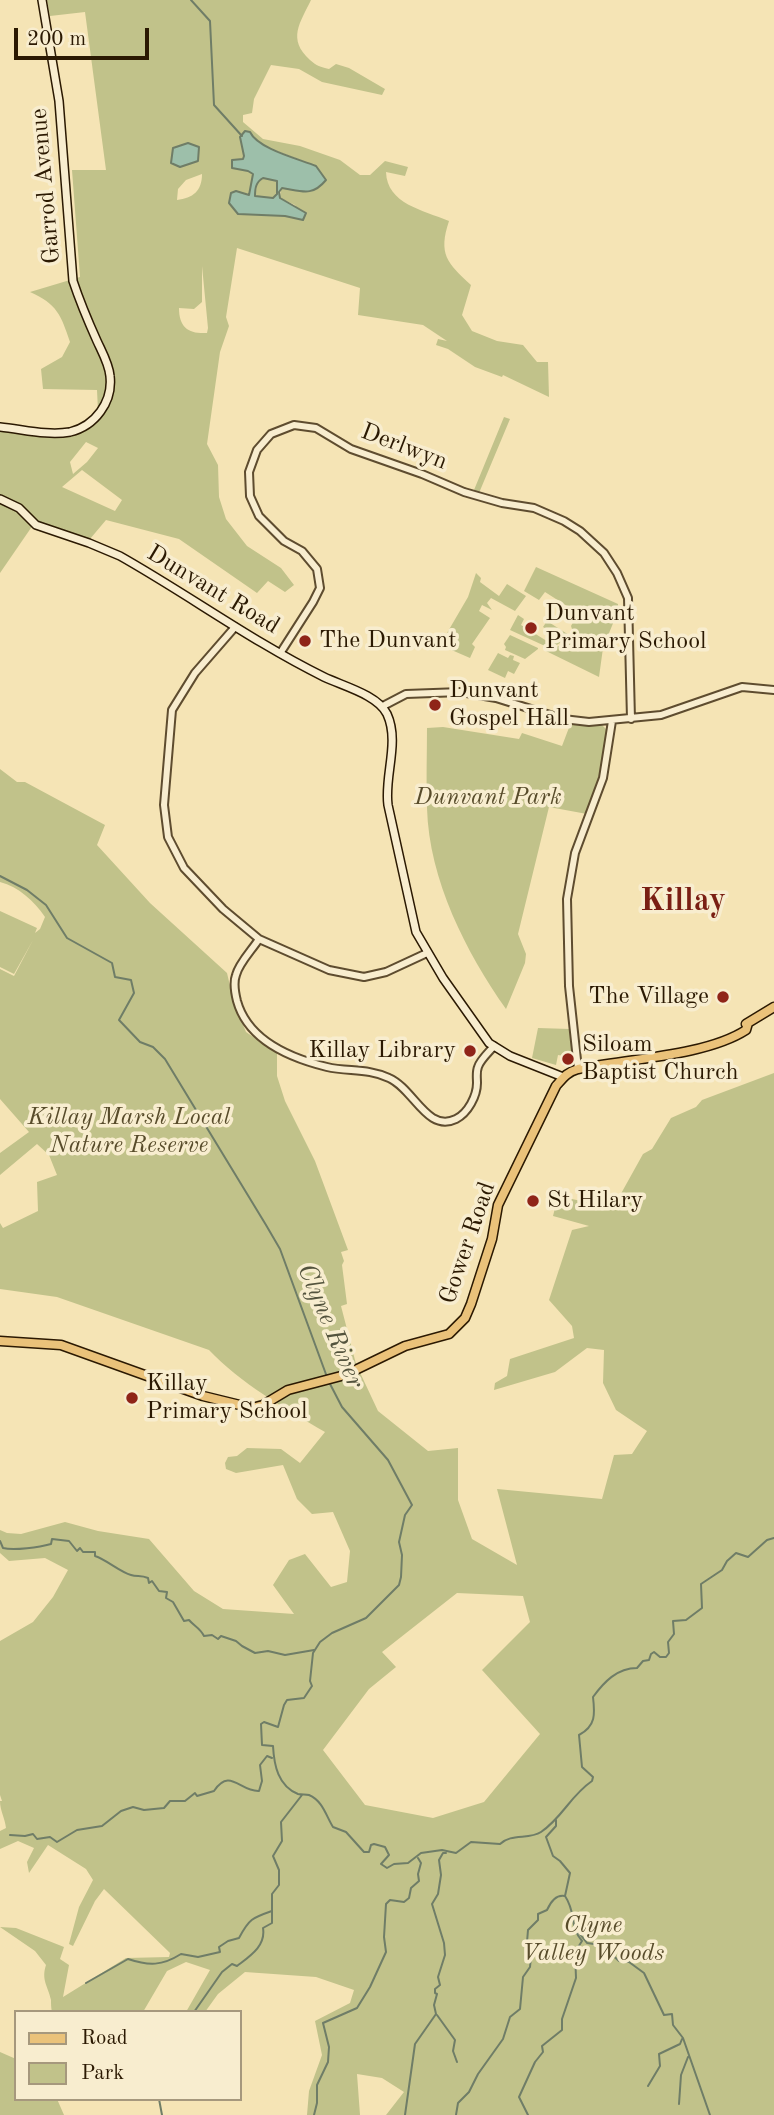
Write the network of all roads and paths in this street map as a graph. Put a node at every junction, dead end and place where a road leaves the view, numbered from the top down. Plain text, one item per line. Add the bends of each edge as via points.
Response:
1 (42, 0) edge
2 (0, 427) edge
3 (0, 499) edge
4 (235, 627) junction
5 (281, 652) junction
6 (774, 690) edge
7 (383, 706) junction
8 (631, 719) junction
9 (612, 721) junction
10 (259, 939) junction
11 (427, 953) junction
12 (774, 1007) edge
13 (494, 1046) junction
14 (615, 1064) junction
15 (578, 1069) junction
16 (564, 1077) junction
17 (0, 1341) edge

1 - 2 main road, Garrod Avenue via 59,101 74,281 107,363 110,390 92,421 69,432
3 - 4 main road, Dunvant Road via 36,524 120,556
4 - 5 main road, Dunvant Road
4 - 10 street via 195,673 172,710 164,805 168,837 184,868
5 - 7 main road, Dunvant Road
5 - 8 street, Derlwyn via 320,588 317,569 259,516 250,496 249,472 257,450 271,434 294,425 316,428 351,449 464,492 534,508 580,531 604,553 628,598
6 - 8 street via 742,687 661,715
7 - 9 street via 406,694 461,692 563,719
7 - 11 main road via 392,731 388,805 416,932
8 - 9 street
9 - 15 street via 603,778 575,853 566,898
10 - 11 street via 329,970 361,977 386,972
10 - 13 street via 236,972 236,995 250,1028 273,1047 325,1066 386,1076 406,1089 426,1114 446,1121 461,1115 470,1104 478,1066
11 - 13 main road via 472,1022
12 - 14 main road, Gower Road via 748,1023 746,1030 722,1041
13 - 16 main road
14 - 15 main road, Gower Road
14 - 16 main road, Gower Road
15 - 16 main road, Gower Road
16 - 17 main road, Gower Road via 498,1205 492,1239 464,1318 449,1334 405,1346 345,1375 288,1391 264,1405 242,1407 61,1345

